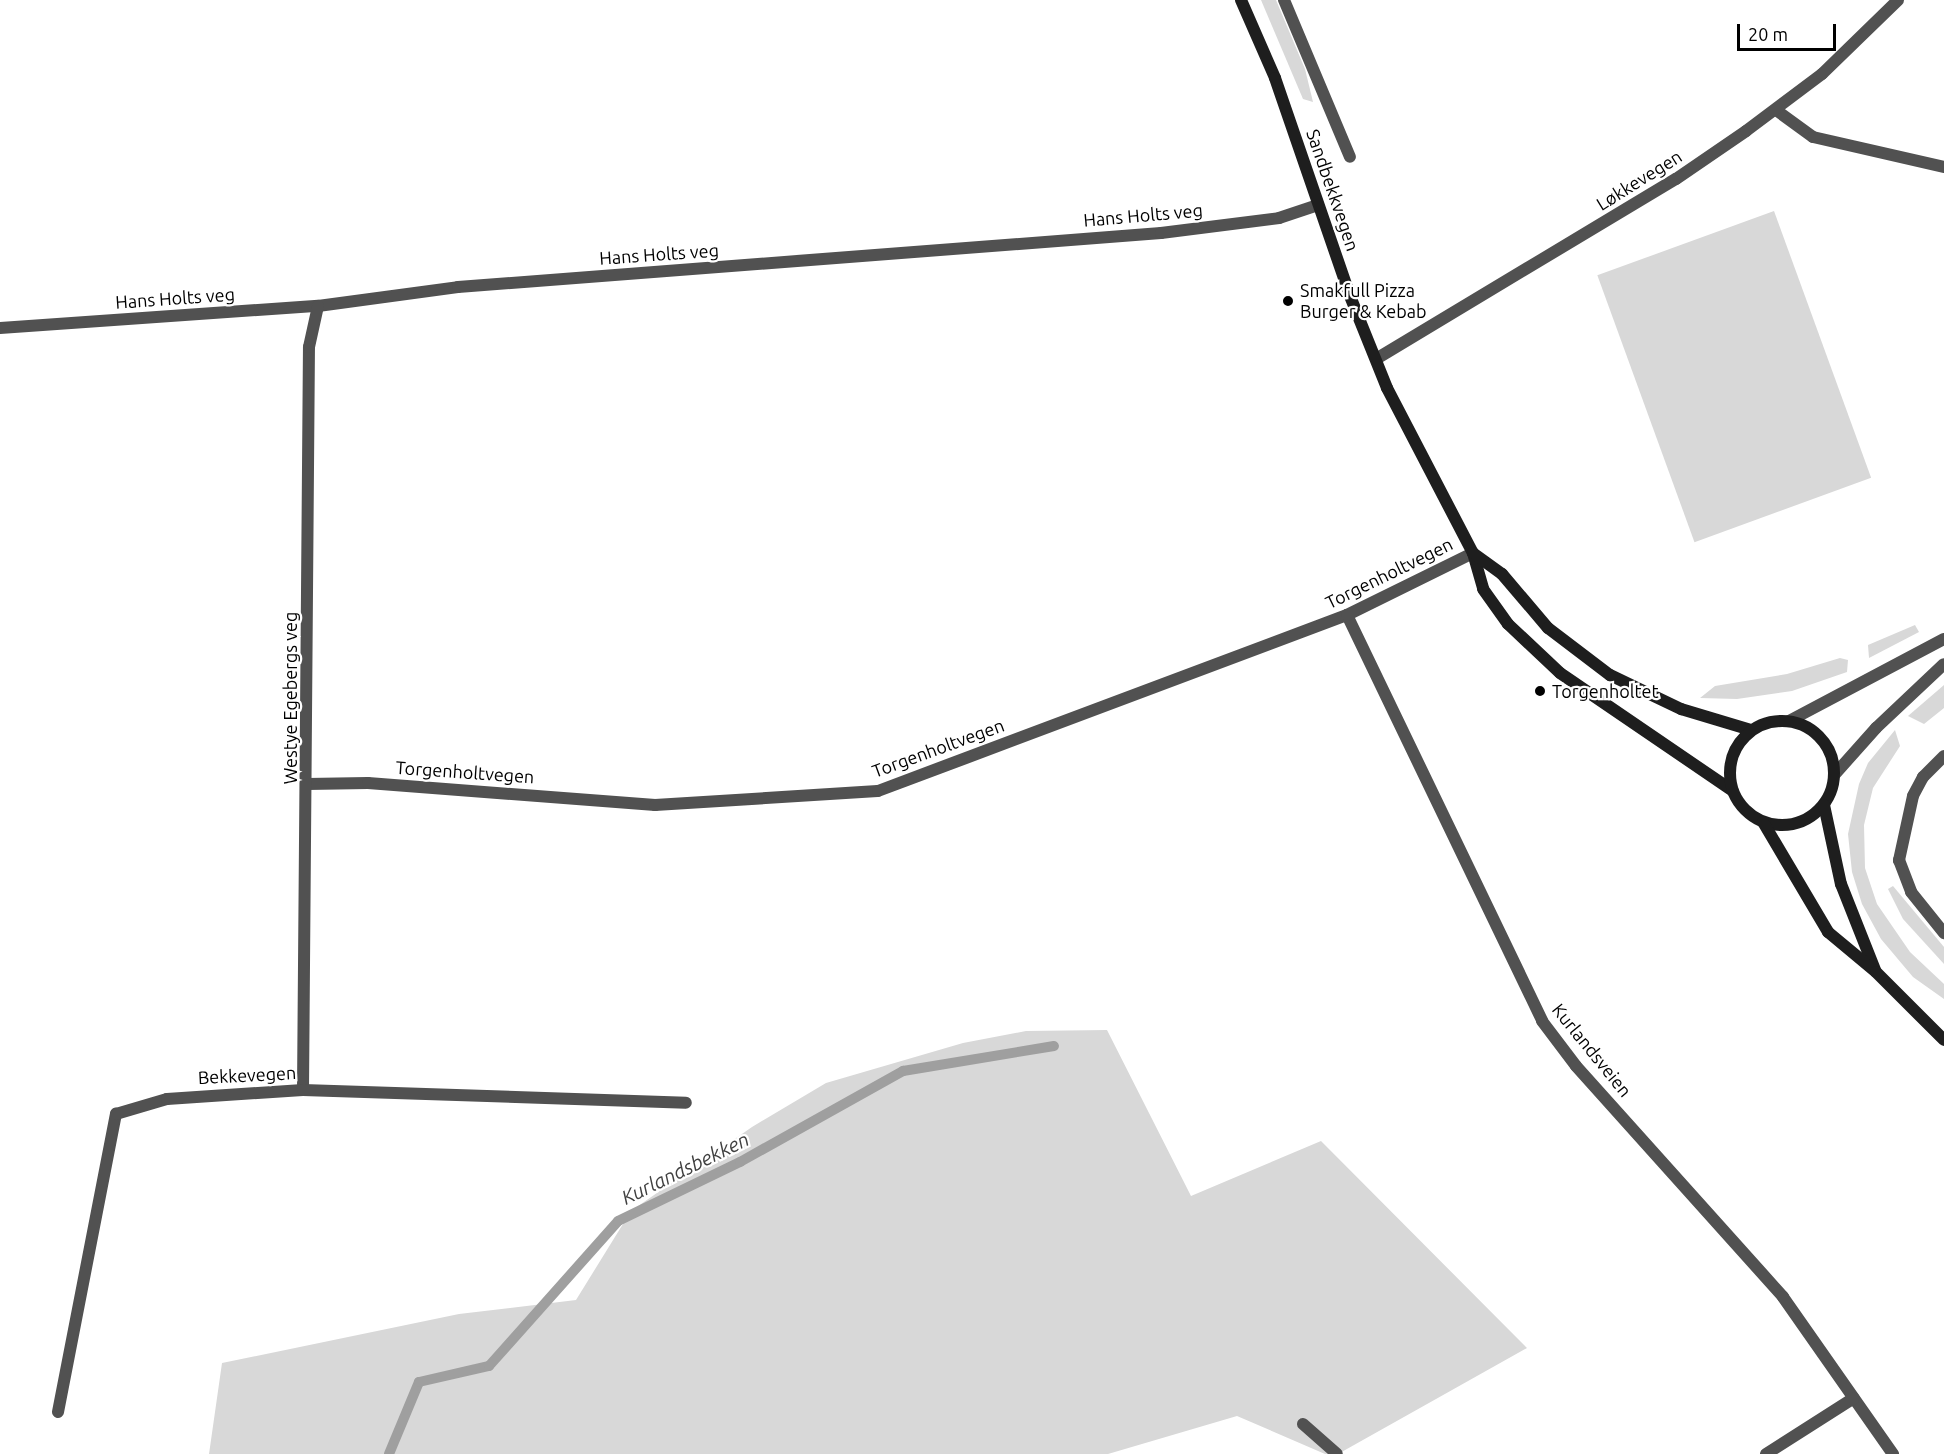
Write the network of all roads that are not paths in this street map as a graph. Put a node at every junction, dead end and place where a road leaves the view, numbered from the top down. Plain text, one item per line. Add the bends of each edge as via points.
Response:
1 (1241, 0) edge
2 (1284, 0) edge
3 (1898, 0) edge
4 (1776, 110) junction
5 (1350, 157) dead end
6 (1944, 167) edge
7 (1318, 206) junction
8 (318, 306) junction
9 (0, 328) edge
10 (1376, 359) junction
11 (1473, 553) junction
12 (1347, 615) junction
13 (1944, 639) edge
14 (1944, 664) edge
15 (1789, 721) junction
16 (1752, 730) junction
17 (1944, 756) edge
18 (1835, 774) junction
19 (308, 784) junction
20 (1733, 790) junction
21 (1824, 806) junction
22 (1763, 822) junction
23 (1944, 933) edge
24 (1876, 972) junction
25 (1944, 1040) edge
26 (303, 1090) junction
27 (686, 1103) dead end
28 (1854, 1398) junction
29 (58, 1412) dead end
30 (1303, 1425) dead end
31 (1337, 1454) edge
32 (1766, 1454) edge
33 (1893, 1454) edge

1 - 7 main road, Sandbekkvegen via 1275,78
2 - 5 street
3 - 4 street, Løkkevegen via 1822,74
4 - 6 street via 1813,137
4 - 10 street, Løkkevegen via 1676,179
7 - 8 street, Hans Holts veg via 1279,218 1161,233 458,287
7 - 10 main road, Sandbekkvegen
8 - 9 street, Hans Holts veg
8 - 19 street, Westye Egebergs veg via 309,347
10 - 11 main road, Sandbekkvegen via 1403,420
11 - 12 street, Torgenholtvegen
11 - 16 main road, Sandbekkvegen via 1502,574 1548,628 1611,675 1680,710
11 - 20 main road, Sandbekkvegen via 1483,589 1532,649 1583,690
12 - 19 street, Torgenholtvegen via 878,791 655,805 368,783
12 - 28 street, Kurlandsveien via 1542,1021 1576,1066 1783,1297
13 - 15 street
14 - 18 street via 1876,728
15 - 16 main road via 1776,721
15 - 18 main road via 1804,725 1827,745
16 - 20 main road via 1732,757
17 - 23 street via 1923,777 1913,796 1899,860 1911,892
18 - 21 main road
19 - 26 street, Westye Egebergs veg
20 - 22 main road via 1744,809
21 - 22 main road via 1814,815 1789,825
21 - 24 main road via 1835,865
22 - 24 main road via 1828,932
24 - 25 main road
26 - 27 street, Bekkevegen
26 - 29 street, Bekkevegen via 167,1099 116,1114
28 - 32 street
28 - 33 street, Kurlandsveien
30 - 31 street

